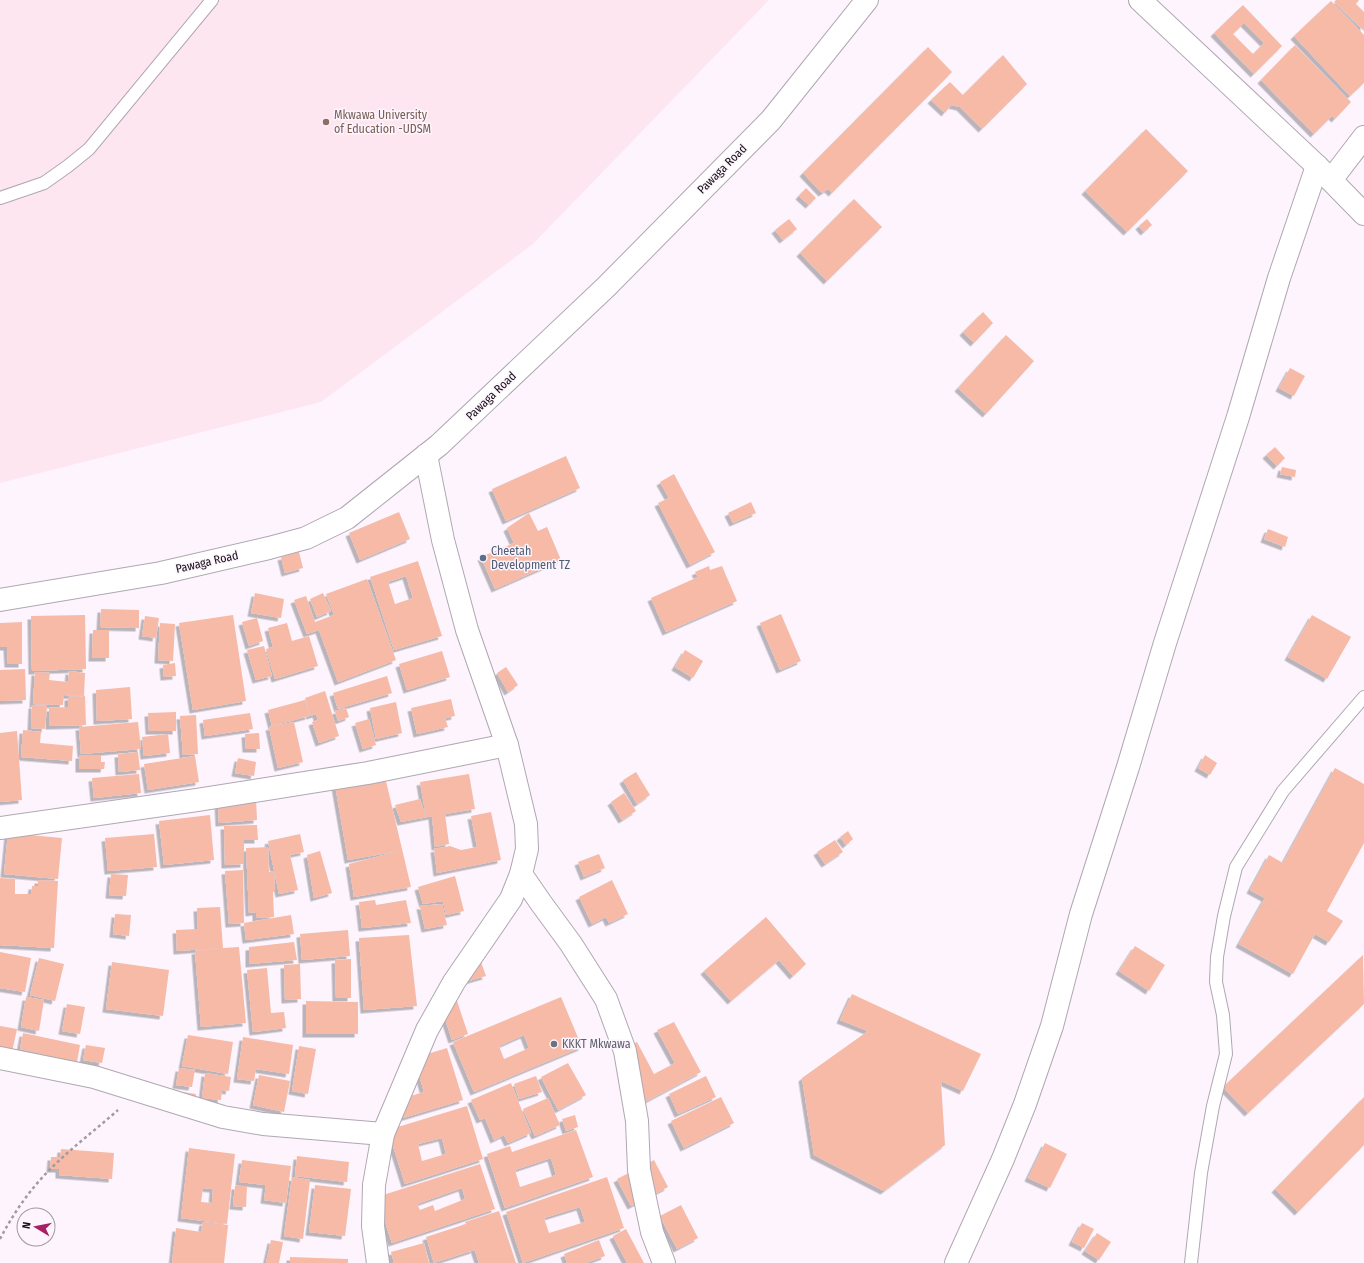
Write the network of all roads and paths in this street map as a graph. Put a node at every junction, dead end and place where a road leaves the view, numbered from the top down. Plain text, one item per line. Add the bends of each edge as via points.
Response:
1 (212, 0) edge
2 (867, 0) edge
3 (1140, 0) edge
4 (1364, 137) edge
5 (1324, 173) junction
6 (0, 198) edge
7 (1364, 214) edge
8 (426, 455) junction
9 (0, 600) edge
10 (1364, 697) edge
11 (507, 745) junction
12 (0, 828) edge
13 (521, 874) junction
14 (0, 1058) edge
15 (139, 1091) junction
16 (383, 1134) junction
17 (0, 1239) edge
18 (378, 1263) edge
19 (664, 1263) edge
20 (956, 1263) edge
21 (1191, 1263) edge

1 - 6 lane via 89,148 44,183
2 - 8 street, Pawaga Road via 771,120 606,287
3 - 5 street
4 - 5 street
5 - 7 street
5 - 20 street via 1279,278 1082,914 1052,1026 1003,1159
8 - 9 street, Pawaga Road via 347,518 306,538 160,572
8 - 11 street via 443,540 467,630
10 - 21 lane via 1283,791 1236,867 1217,956 1216,982 1223,1015 1226,1054 1213,1106 1201,1173
11 - 12 street via 368,773
11 - 13 street via 526,824 527,850
13 - 16 street via 511,899 454,982 427,1030
13 - 19 street via 606,999 625,1051 637,1121 639,1170 652,1232
14 - 15 street via 94,1077
15 - 16 street via 223,1117 250,1122
15 - 17 path via 39,1181 19,1207
16 - 18 street via 374,1185 373,1226

